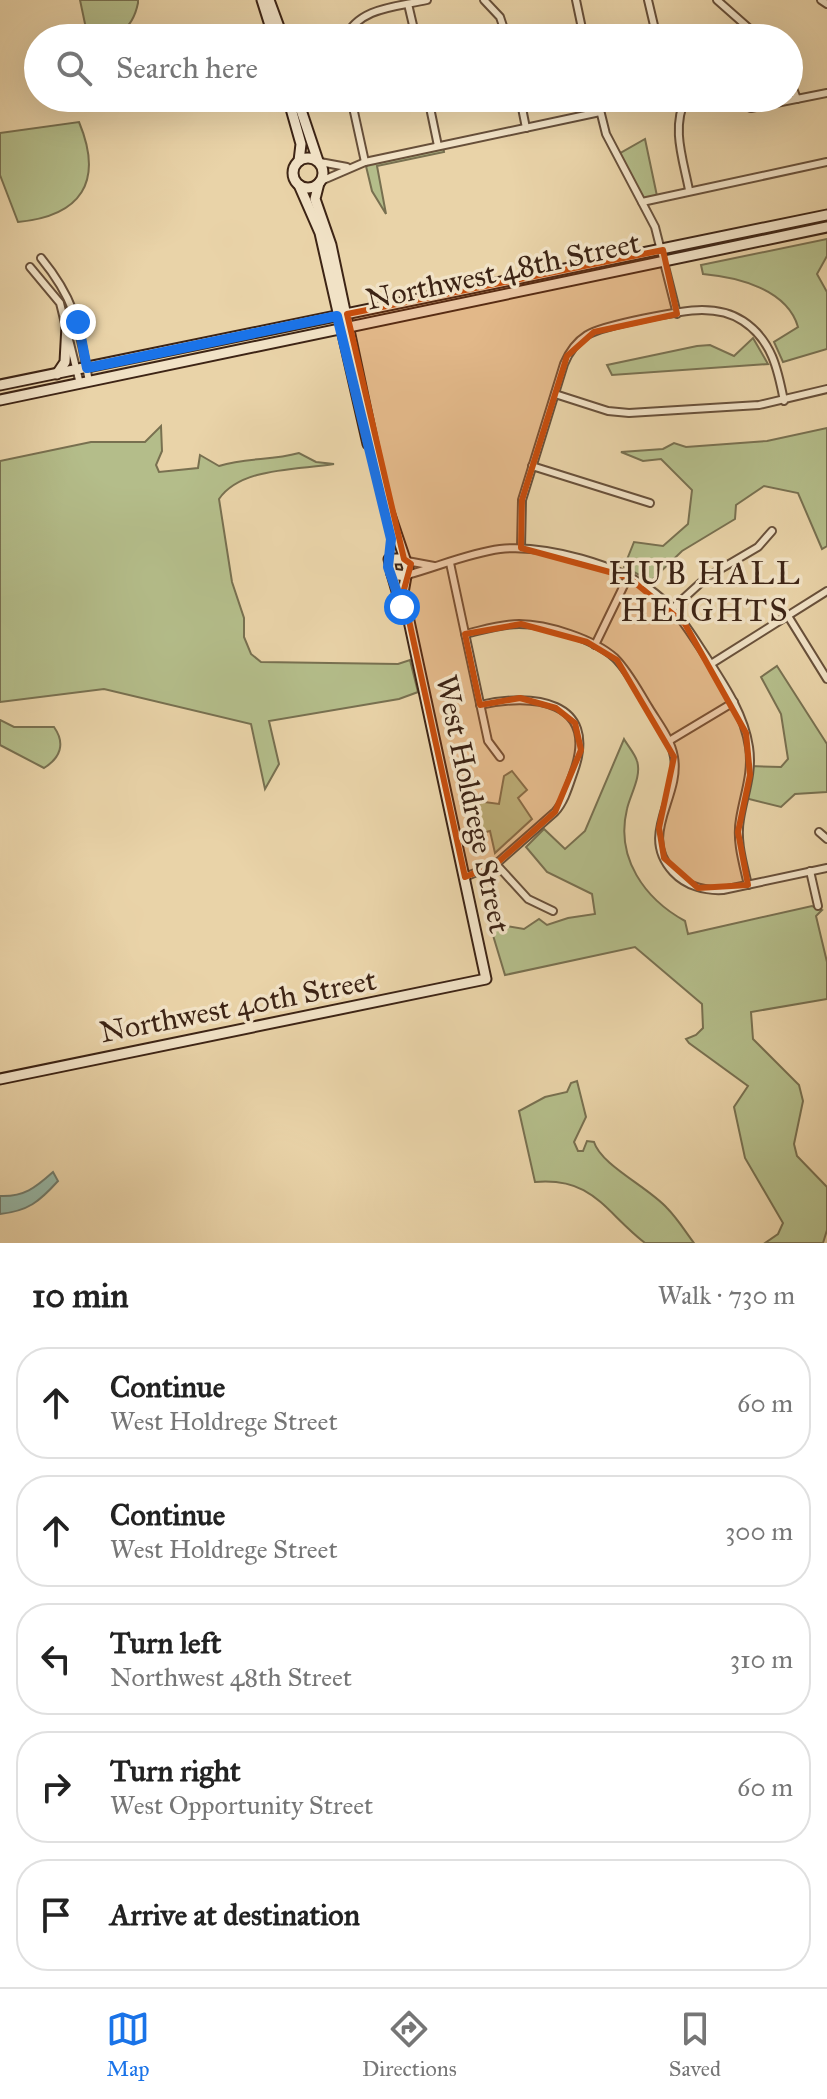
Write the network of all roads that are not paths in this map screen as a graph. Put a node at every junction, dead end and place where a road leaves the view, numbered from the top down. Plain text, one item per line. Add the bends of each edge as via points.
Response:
1 (262, 0) edge
2 (269, 0) edge
3 (427, 0) edge
4 (484, 0) edge
5 (576, 0) edge
6 (648, 0) edge
7 (717, 0) edge
8 (821, 0) edge
9 (408, 4) junction
10 (827, 4) edge
11 (270, 24) edge
12 (278, 24) edge
13 (354, 24) edge
14 (413, 24) edge
15 (504, 24) edge
16 (581, 24) edge
17 (654, 24) edge
18 (744, 24) edge
19 (827, 93) edge
20 (803, 98) edge
21 (292, 112) edge
22 (302, 112) edge
23 (354, 112) edge
24 (431, 112) edge
25 (523, 112) edge
26 (600, 112) joint
27 (679, 112) edge
28 (526, 128) junction
29 (438, 146) junction
30 (299, 161) junction
31 (319, 162) junction
32 (365, 162) junction
33 (827, 162) edge
34 (347, 167) junction
35 (320, 182) junction
36 (299, 185) junction
37 (689, 190) junction
38 (642, 202) junction
39 (827, 215) edge
40 (827, 227) edge
41 (664, 256) junction
42 (41, 258) dead end
43 (30, 267) dead end
44 (677, 314) junction
45 (342, 315) junction
46 (67, 325) junction
47 (345, 329) junction
48 (82, 369) junction
49 (56, 374) junction
50 (85, 383) junction
51 (0, 385) edge
52 (827, 389) edge
53 (555, 394) junction
54 (0, 400) edge
55 (784, 401) junction
56 (532, 466) junction
57 (650, 503) dead end
58 (772, 531) dead end
59 (521, 548) junction
60 (391, 558) junction
61 (405, 560) junction
62 (450, 563) junction
63 (438, 566) junction
64 (392, 574) junction
65 (406, 575) junction
66 (628, 577) junction
67 (827, 591) edge
68 (672, 609) junction
69 (788, 616) junction
70 (465, 634) junction
71 (413, 639) junction
72 (595, 645) junction
73 (711, 664) junction
74 (827, 679) edge
75 (734, 702) junction
76 (480, 705) junction
77 (669, 741) junction
78 (500, 757) dead end
79 (819, 832) dead end
80 (827, 839) edge
81 (496, 864) junction
82 (827, 868) edge
83 (810, 871) junction
84 (465, 877) junction
85 (748, 885) junction
86 (818, 906) dead end
87 (553, 911) dead end
88 (486, 979) joint
89 (0, 1079) edge

1 - 11 main road
2 - 12 main road
3 - 9 street
4 - 15 street
5 - 16 street
6 - 17 street
7 - 18 street
8 - 10 street
9 - 13 street via 370,12
9 - 14 street
19 - 20 street
21 - 30 main road via 301,144
22 - 31 main road
23 - 32 street
24 - 29 street
25 - 28 street
26 - 28 street
26 - 38 street
27 - 37 street
28 - 29 street
29 - 32 street
30 - 31 main road via 311,157
30 - 36 main road via 293,174
31 - 34 street
31 - 35 main road via 324,172
32 - 34 street
33 - 37 street
34 - 35 street
35 - 36 main road via 308,188
35 - 45 main road via 316,204 328,233
36 - 45 main road via 318,225
37 - 38 street
38 - 41 street
39 - 41 main road, Northwest 48th Street
40 - 41 main road, Northwest 48th Street
41 - 44 street
41 - 45 main road, Northwest 48th Street
41 - 47 main road, Northwest 48th Street
42 - 48 street via 73,305
43 - 46 street via 56,296
44 - 53 street via 599,330 579,341 567,356
44 - 55 street via 713,310 748,325 774,359
45 - 47 main road
45 - 48 main road, Northwest 48th Street
46 - 48 street
46 - 49 main road via 65,362
47 - 50 main road, Northwest 48th Street
47 - 60 main road
47 - 61 main road via 385,500
48 - 49 main road, Northwest 48th Street
48 - 50 street
49 - 51 main road, Northwest 48th Street
50 - 54 main road, Northwest 48th Street
52 - 55 street
53 - 55 street via 624,413
53 - 56 street
56 - 57 street
56 - 59 street via 522,500
58 - 68 street via 758,547 707,577
59 - 62 street
59 - 66 street via 559,554
60 - 61 main road
60 - 64 main road, West Holdrege Street
61 - 63 street
61 - 65 main road, West Holdrege Street
62 - 63 street
62 - 70 street
63 - 65 street
64 - 65 main road
64 - 71 main road, West Holdrege Street
65 - 71 main road, West Holdrege Street via 402,588
66 - 68 street
66 - 72 street
67 - 69 street
68 - 73 street
69 - 73 street
69 - 74 street
70 - 72 street via 527,624
70 - 76 street
71 - 84 main road, West Holdrege Street
72 - 77 street via 622,666
73 - 75 street
75 - 77 street
75 - 85 street via 750,753 738,832
76 - 78 street via 488,741
76 - 81 street via 520,698 556,708 575,723 581,743 560,807
77 - 85 street via 675,770 659,843 670,868 682,880 710,890
79 - 80 street
81 - 84 street
81 - 87 street via 528,899
82 - 83 street
83 - 85 street
83 - 86 street
84 - 88 main road, West Holdrege Street
88 - 89 main road, Northwest 40th Street

